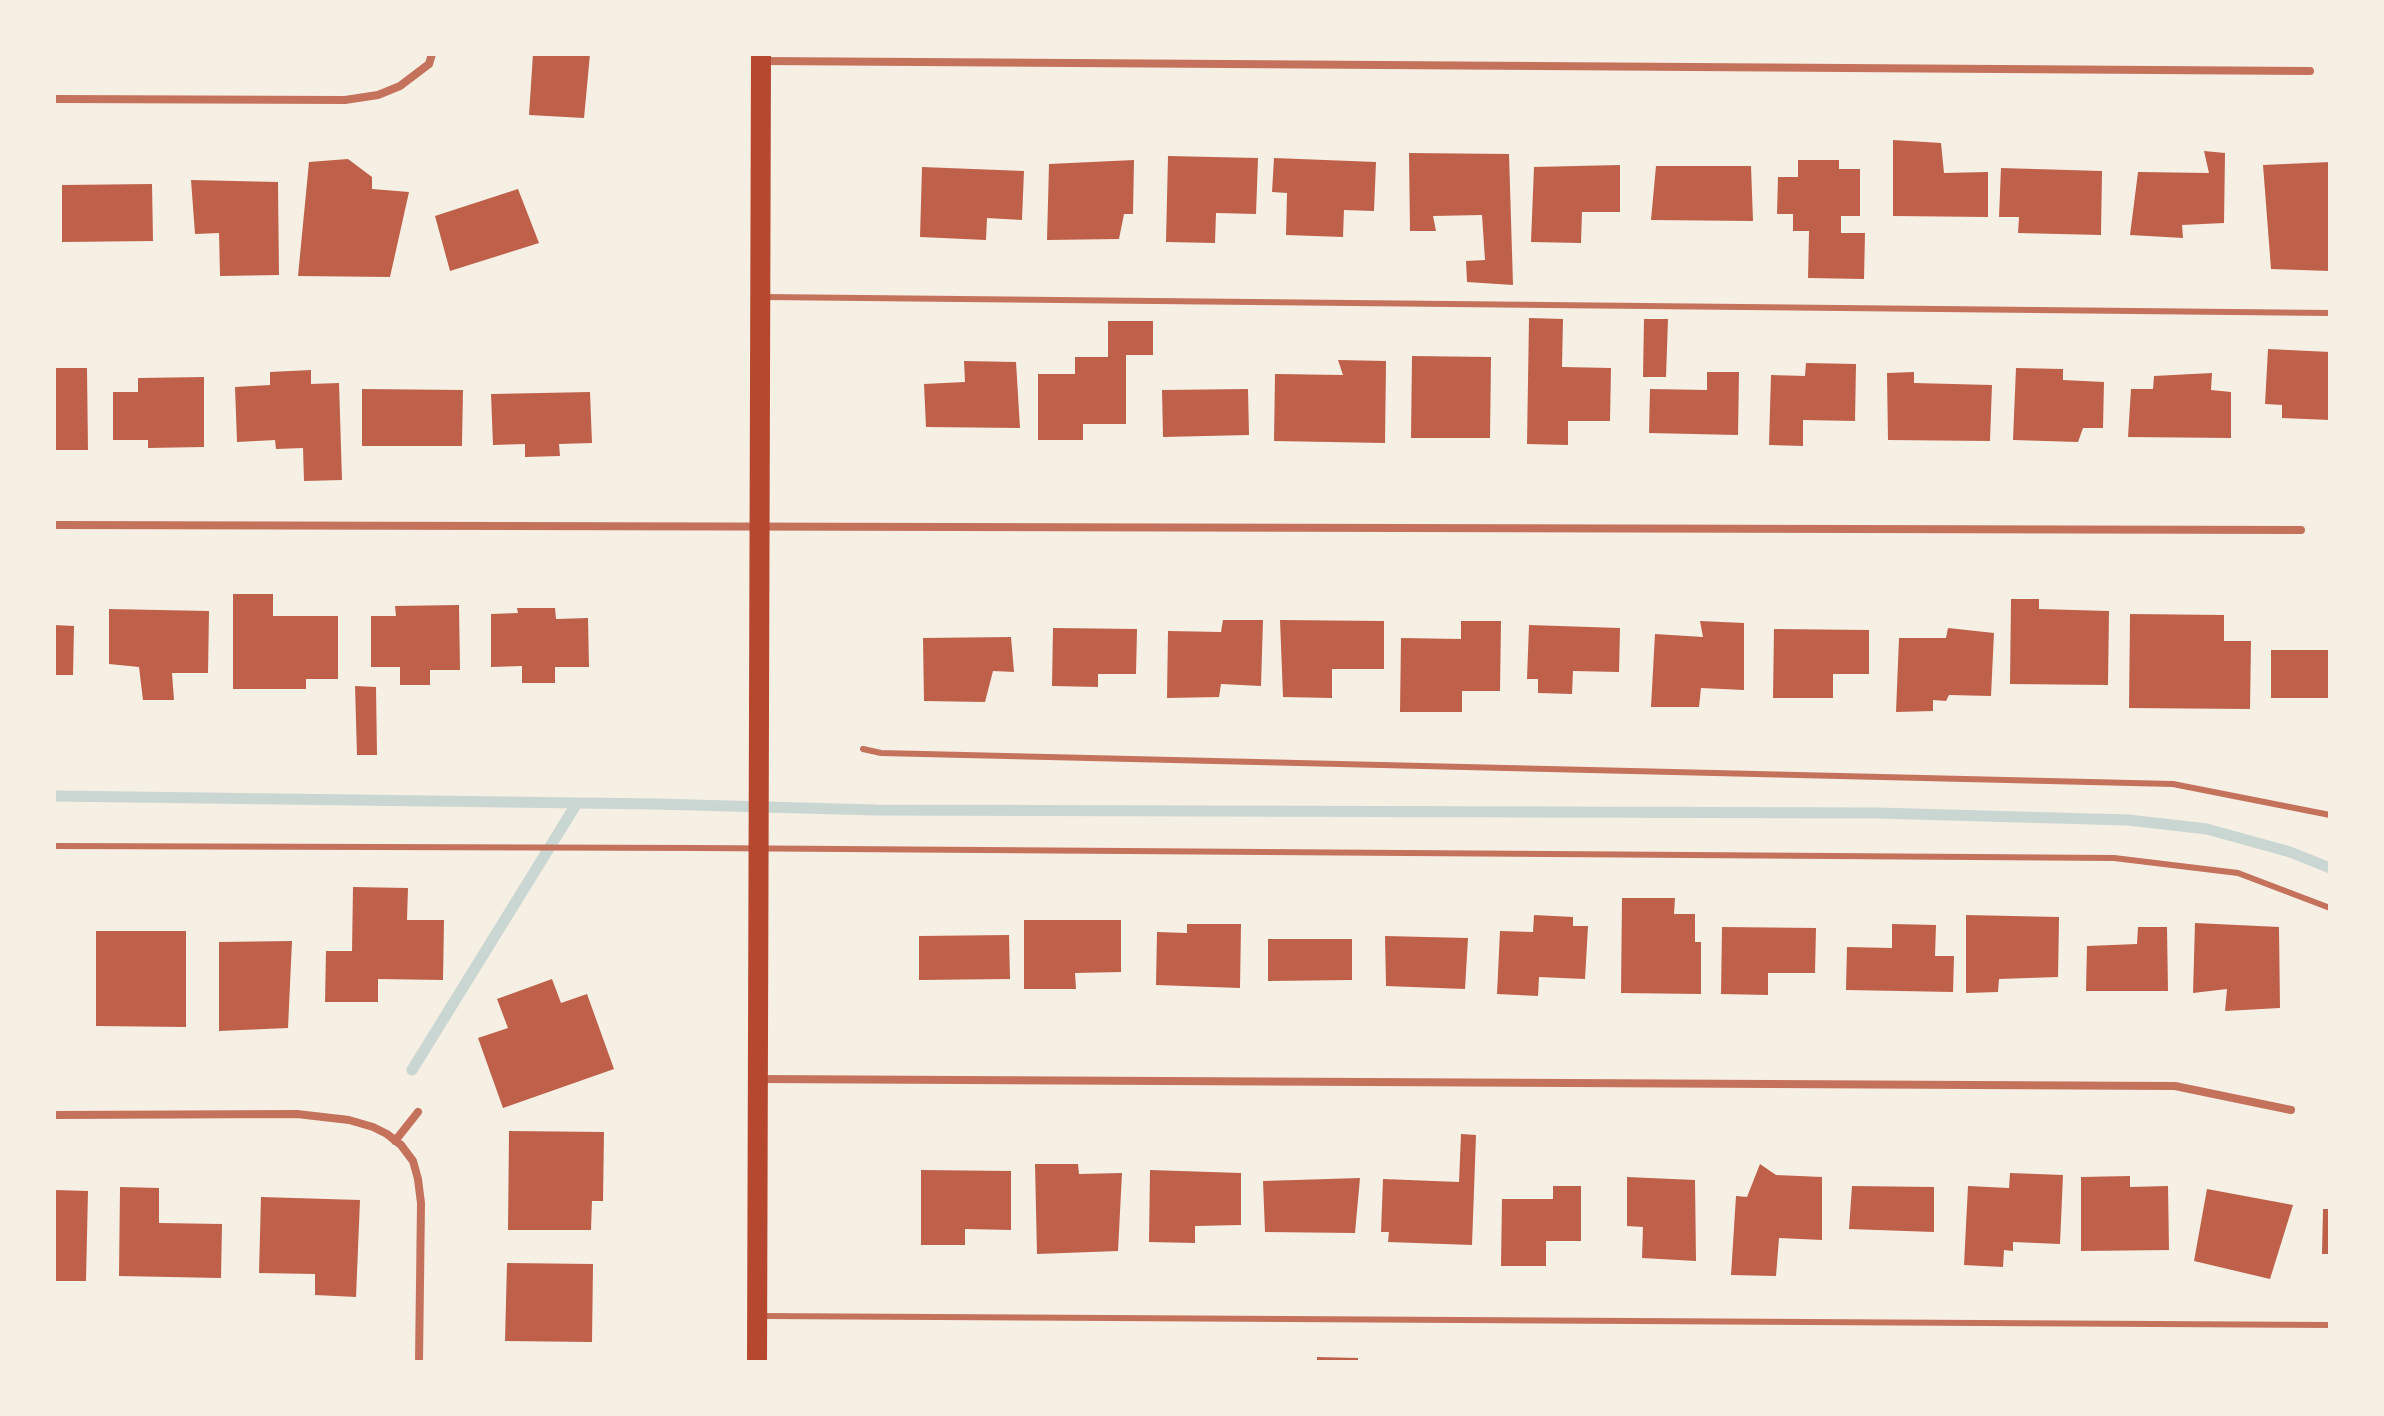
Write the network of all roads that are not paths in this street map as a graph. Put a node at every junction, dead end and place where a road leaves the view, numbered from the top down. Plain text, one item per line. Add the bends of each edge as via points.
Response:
1 (432, 54) edge
2 (761, 57) edge
3 (2310, 71) dead end
4 (54, 99) edge
5 (760, 297) junction
6 (2330, 313) edge
7 (54, 525) edge
8 (760, 528) junction
9 (2301, 530) dead end
10 (863, 749) dead end
11 (2330, 815) edge
12 (758, 840) junction
13 (54, 846) edge
14 (2330, 908) edge
15 (757, 1079) junction
16 (2291, 1110) dead end
17 (418, 1112) dead end
18 (54, 1115) edge
19 (395, 1141) junction
20 (757, 1316) junction
21 (2330, 1325) edge
22 (419, 1362) edge
23 (757, 1362) edge

1 - 4 street via 429,64 400,86 345,100
2 - 3 street
2 - 5 main road
5 - 6 lane
5 - 8 main road
7 - 8 street
8 - 9 street
8 - 12 main road
10 - 11 lane via 2173,784
12 - 13 lane
12 - 14 lane via 2114,858 2238,873
12 - 15 main road
15 - 16 street via 2175,1086
15 - 20 main road
17 - 19 street
18 - 19 street via 297,1114 349,1120
19 - 22 street via 413,1161 421,1203
20 - 21 lane
20 - 23 main road

